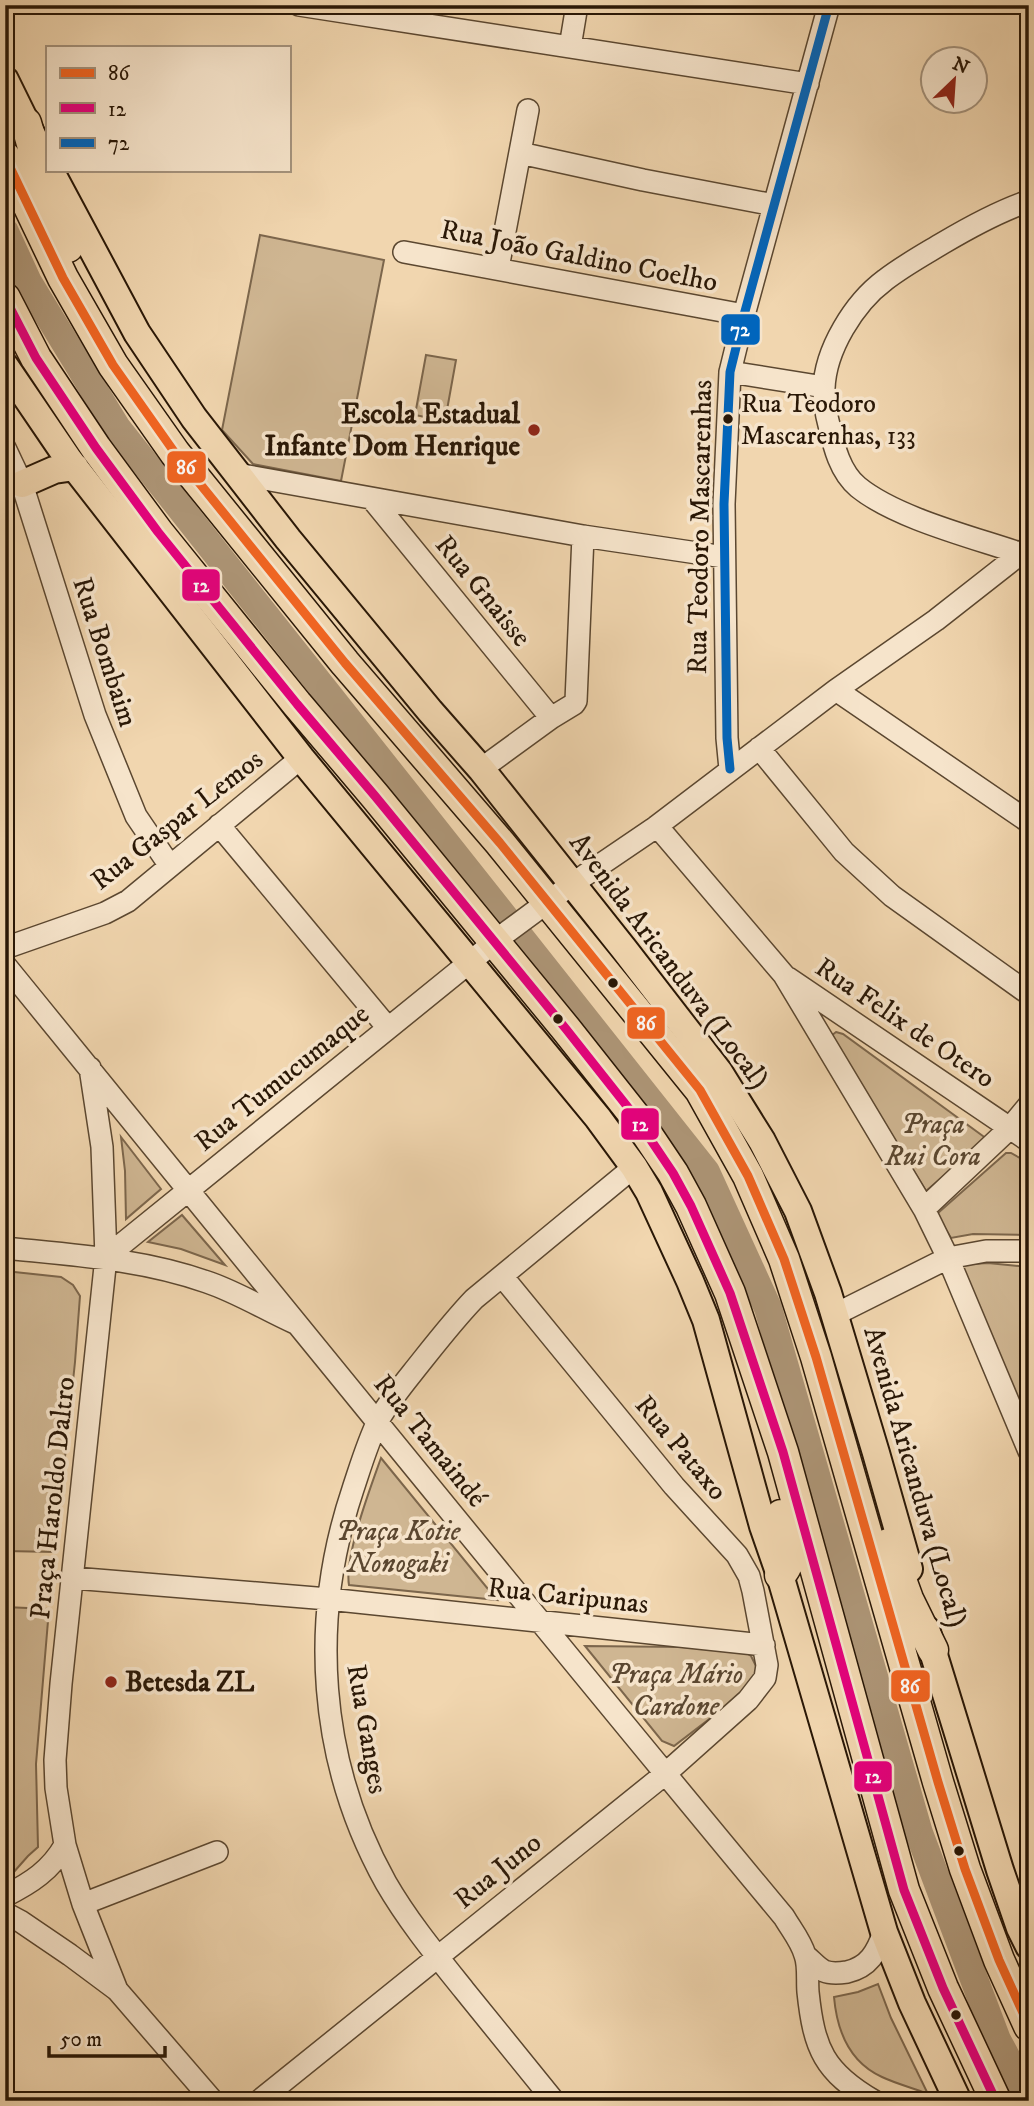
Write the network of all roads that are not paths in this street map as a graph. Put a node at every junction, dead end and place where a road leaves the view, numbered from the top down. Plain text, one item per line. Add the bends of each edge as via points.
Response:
1 (299, 5) edge
2 (577, 5) edge
3 (829, 5) edge
4 (332, 8) edge
5 (569, 47) junction
6 (5, 80) edge
7 (808, 84) junction
8 (528, 110) dead end
9 (26, 122) junction
10 (520, 153) junction
11 (5, 157) edge
12 (46, 162) edge
13 (51, 172) edge
14 (1029, 201) edge
15 (774, 205) junction
16 (404, 251) dead end
17 (498, 268) junction
18 (5, 298) edge
19 (744, 315) junction
20 (5, 320) edge
21 (36, 358) junction
22 (6, 369) edge
23 (730, 372) junction
24 (824, 387) junction
25 (5, 448) edge
26 (174, 453) junction
27 (75, 467) junction
28 (237, 474) junction
29 (22, 484) junction
30 (373, 499) junction
31 (583, 536) junction
32 (1024, 550) edge
33 (724, 557) junction
34 (836, 690) junction
35 (551, 718) junction
36 (759, 748) junction
37 (301, 758) junction
38 (481, 769) junction
39 (730, 769) junction
40 (1029, 822) edge
41 (219, 825) junction
42 (657, 826) junction
43 (170, 866) junction
44 (572, 884) junction
45 (541, 906) junction
46 (500, 937) junction
47 (5, 948) edge
48 (469, 962) junction
49 (5, 965) edge
50 (783, 975) junction
51 (1029, 993) edge
52 (388, 1028) junction
53 (90, 1068) junction
54 (1029, 1105) edge
55 (1010, 1128) junction
56 (1029, 1141) edge
57 (634, 1167) junction
58 (189, 1189) junction
59 (923, 1209) junction
60 (5, 1248) edge
61 (1029, 1251) edge
62 (106, 1257) junction
63 (948, 1258) junction
64 (502, 1276) junction
65 (834, 1315) junction
66 (738, 1320) junction
67 (300, 1326) junction
68 (378, 1421) junction
69 (838, 1434) junction
70 (1029, 1451) edge
71 (780, 1575) junction
72 (73, 1578) junction
73 (328, 1599) junction
74 (540, 1623) junction
75 (764, 1645) junction
76 (933, 1650) junction
77 (765, 1678) joint
78 (664, 1774) junction
79 (65, 1845) junction
80 (217, 1852) dead end
81 (5, 1896) edge
82 (1029, 1902) edge
83 (83, 1904) junction
84 (5, 1913) edge
85 (93, 1927) junction
86 (884, 1932) junction
87 (1024, 1937) edge
88 (70, 1955) junction
89 (437, 1956) junction
90 (806, 1956) junction
91 (117, 1990) junction
92 (1029, 2026) edge
93 (213, 2101) edge
94 (259, 2101) edge
95 (554, 2101) edge
96 (874, 2101) edge
97 (958, 2101) edge
98 (996, 2101) edge

1 - 4 street
2 - 5 street
3 - 7 street, Rua Teodoro Mascarenhas
4 - 5 street
5 - 7 street
6 - 9 main road
7 - 15 street, Rua Teodoro Mascarenhas
8 - 10 street
9 - 12 main road
9 - 26 highway via 69,251
10 - 15 street
10 - 17 street
11 - 26 highway via 63,278 113,365
13 - 28 main road, Avenida Aricanduva (Local) via 137,333
14 - 24 street via 970,227 883,281 842,331
15 - 19 street, Rua Teodoro Mascarenhas
16 - 17 street, Rua João Galdino Coelho
17 - 19 street, Rua João Galdino Coelho
18 - 21 highway
19 - 23 street, Rua Teodoro Mascarenhas
20 - 21 highway
21 - 46 highway via 158,532 297,704
22 - 27 main road
23 - 24 street
23 - 33 street, Rua Teodoro Mascarenhas
24 - 32 street via 834,448 856,485 885,504 929,522
25 - 29 street, Rua Bombaim
26 - 45 highway
27 - 29 main road via 54,470
27 - 37 main road
28 - 30 street
28 - 38 main road, Avenida Aricanduva (Local)
29 - 43 street, Rua Bombaim via 99,727 136,817
30 - 31 street
30 - 35 street, Rua Gnaisse
31 - 33 street
31 - 35 street via 576,701
32 - 34 street, Rua Tumucumaque via 936,620
33 - 39 street, Rua Teodoro Mascarenhas
34 - 36 street, Rua Tumucumaque
34 - 40 street
35 - 38 street
36 - 39 street, Rua Tumucumaque
36 - 51 street via 844,852 892,897
37 - 41 street, Rua Gaspar Lemos
37 - 48 main road
38 - 44 main road, Avenida Aricanduva (Local)
39 - 42 street, Rua Tumucumaque
41 - 43 street, Rua Gaspar Lemos
41 - 52 street
42 - 44 street, Rua Tumucumaque
42 - 50 street
43 - 47 street, Rua Gaspar Lemos via 128,901 105,913
44 - 45 street, Rua Tumucumaque
44 - 65 main road, Avenida Aricanduva (Local) via 719,1072 755,1130 798,1211
45 - 46 street, Rua Tumucumaque
45 - 69 highway via 700,1090 741,1163 785,1259
46 - 48 street, Rua Tumucumaque
46 - 66 highway via 673,1173 711,1249
48 - 52 street, Rua Tumucumaque
48 - 57 main road
49 - 53 street, Rua Tamaindé
50 - 55 street, Rua Felix de Otero
50 - 59 street
52 - 58 street, Rua Tumucumaque
53 - 58 street, Rua Tamaindé
53 - 62 street, Praça Haroldo Daltro via 102,1147
54 - 55 street
55 - 56 street, Rua Felix de Otero
55 - 59 street
57 - 64 street, Rua Ganges
57 - 71 main road via 662,1217 706,1320
58 - 62 street, Rua Tumucumaque
58 - 67 street, Rua Tamaindé
59 - 63 street
60 - 62 street
61 - 63 street via 986,1251
62 - 67 street via 211,1283
62 - 72 street, Praça Haroldo Daltro
63 - 65 street
63 - 70 street
64 - 68 street, Rua Ganges via 450,1324
64 - 75 street, Rua Pataxo via 674,1486 737,1555 749,1576
65 - 76 main road, Avenida Aricanduva (Local)
66 - 71 highway via 789,1544 788,1564
66 - 98 highway via 783,1452 904,1890
67 - 68 street, Rua Tamaindé
68 - 73 street, Rua Ganges via 348,1504
68 - 74 street, Rua Tamaindé
69 - 76 highway
69 - 92 highway via 961,1857
71 - 86 main road
72 - 73 street, Rua Caripunas
72 - 79 street, Praça Haroldo Daltro via 55,1760
73 - 74 street, Rua Caripunas
73 - 89 street, Rua Ganges via 326,1679 347,1791 385,1881
74 - 75 street, Rua Caripunas
74 - 78 street, Rua Tamaindé
75 - 77 street, Rua Pataxo
76 - 87 main road, Avenida Aricanduva (Local)
77 - 78 street, Rua Juno via 748,1700
78 - 89 street, Rua Juno
78 - 90 street, Rua Tamaindé via 783,1917
79 - 81 street via 48,1869
79 - 83 street, Praça Haroldo Daltro
80 - 83 street
82 - 87 street
83 - 85 street, Praça Haroldo Daltro
84 - 88 street
85 - 88 street
85 - 91 street, Praça Haroldo Daltro
86 - 90 street via 869,1962 854,1970 825,1972
86 - 97 main road
88 - 91 street
89 - 94 street, Rua Juno
89 - 95 street, Rua Ganges
90 - 96 street via 809,2005 822,2053 841,2079
91 - 93 street

